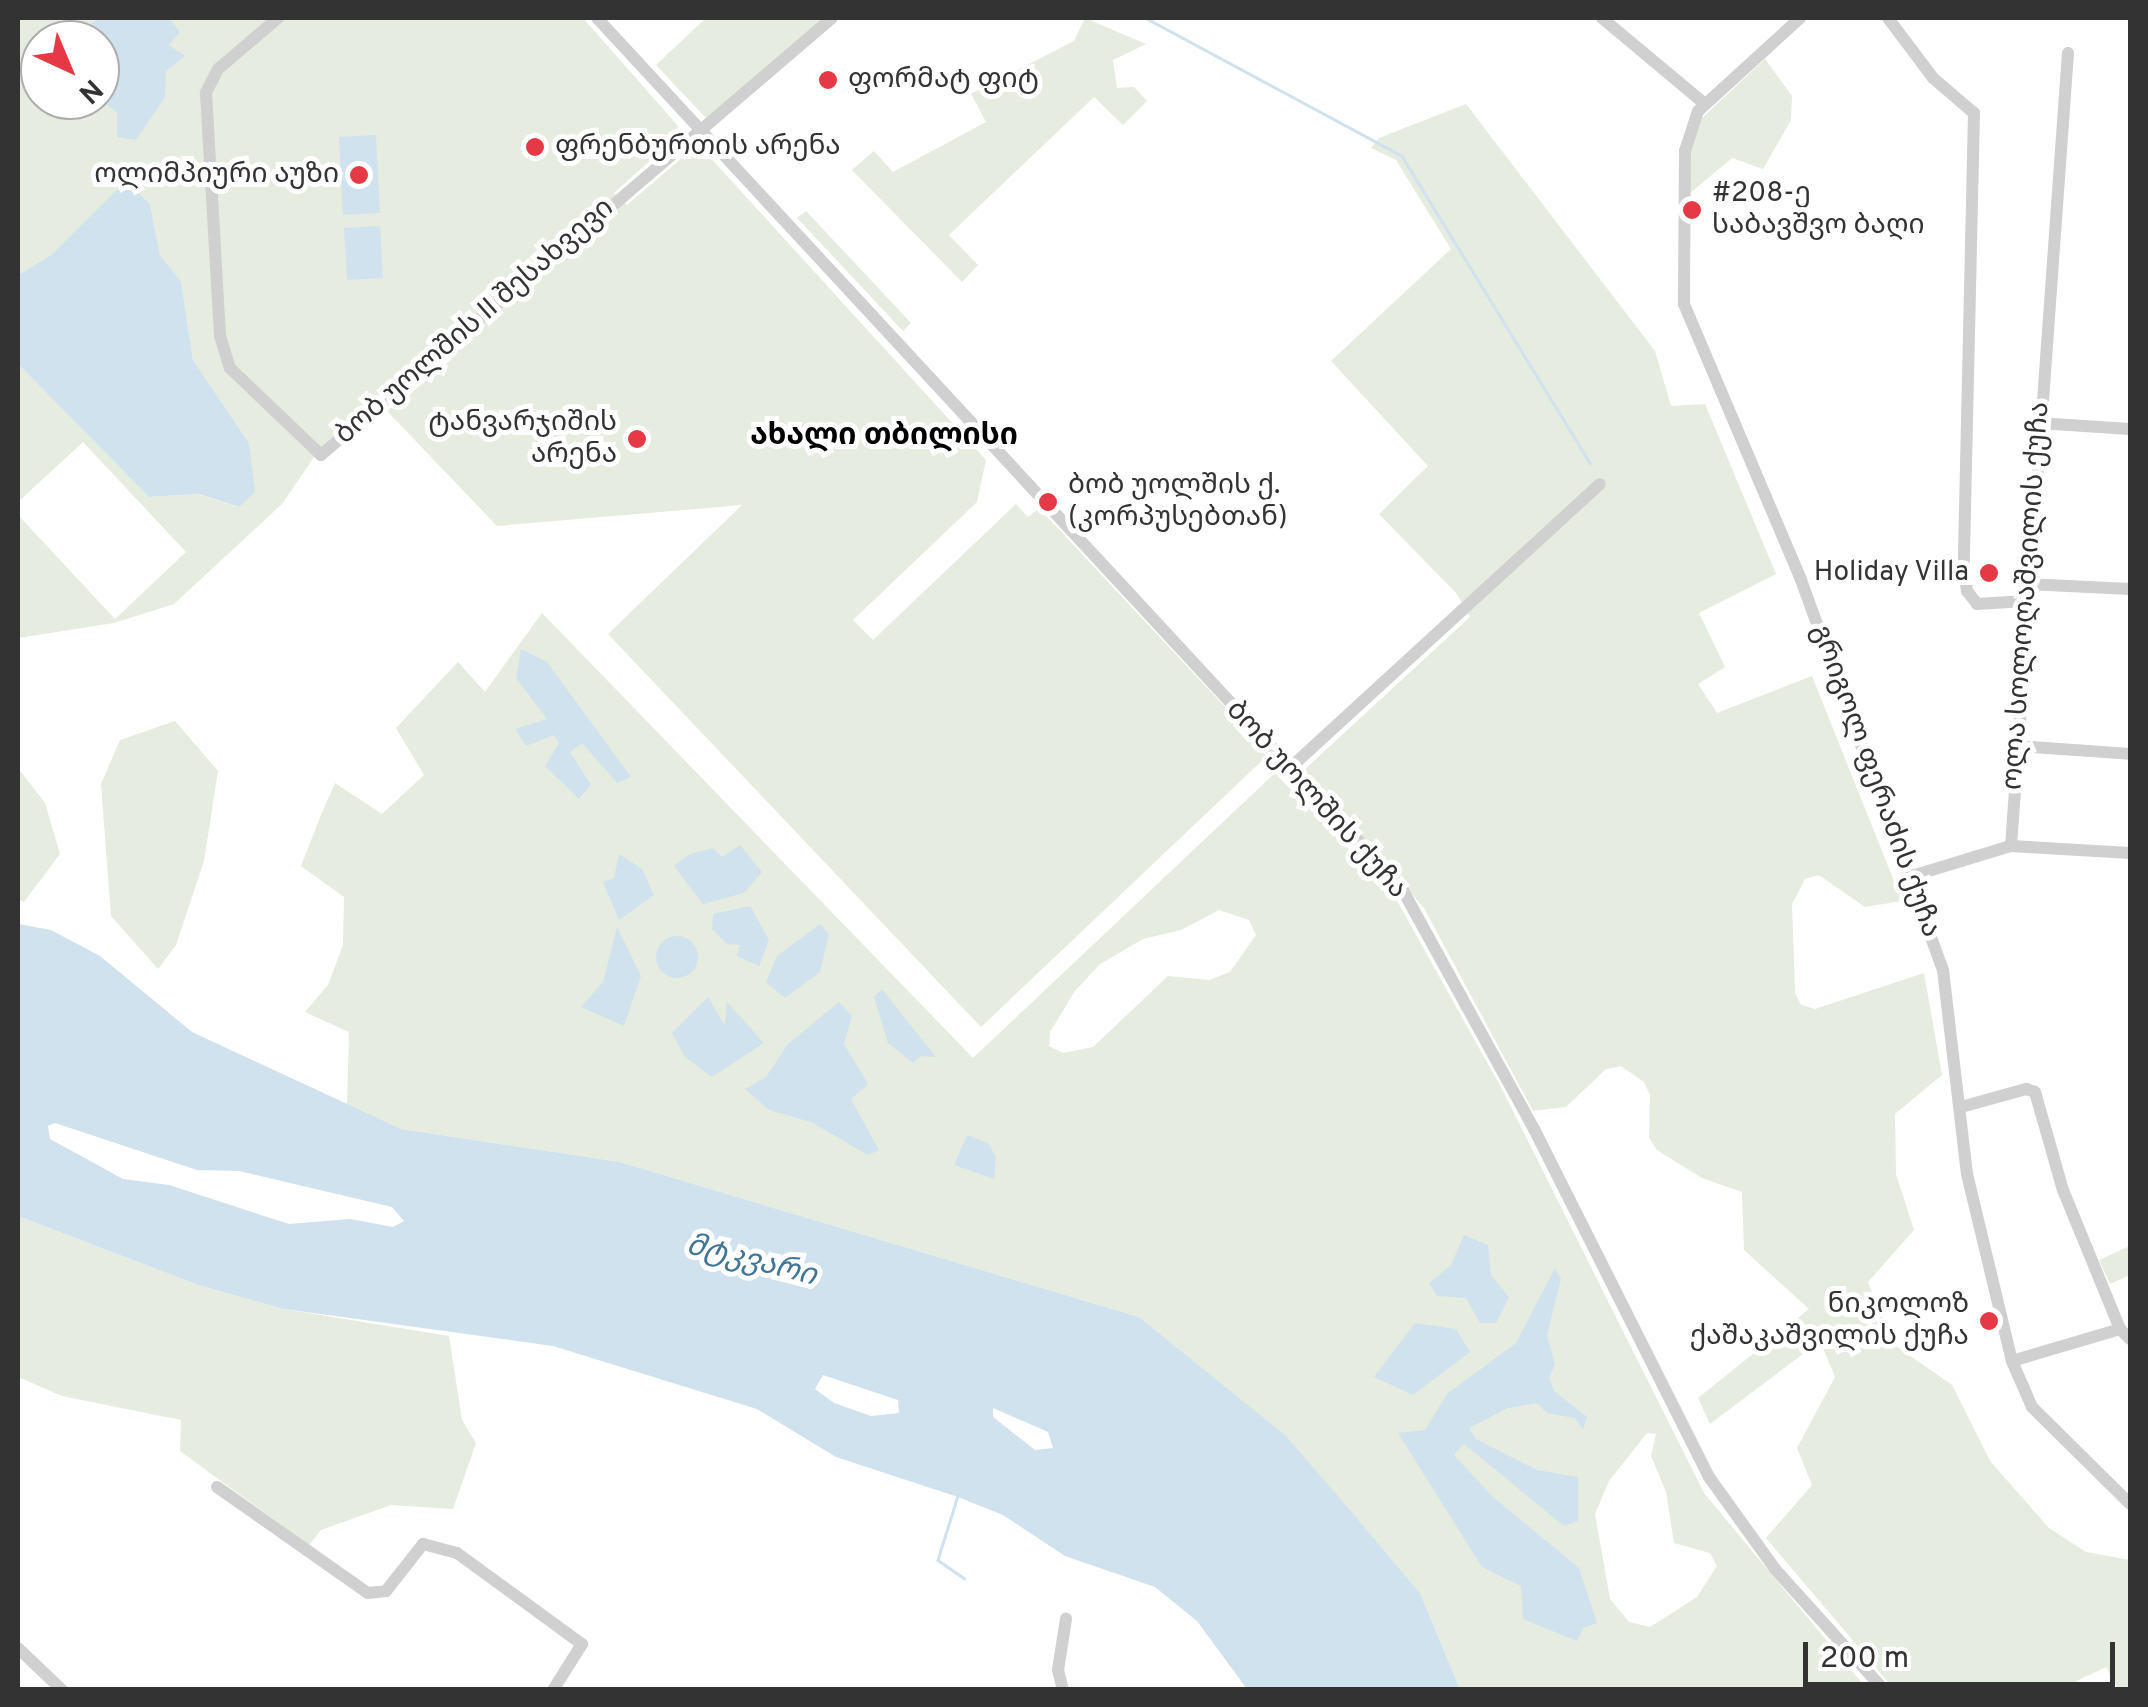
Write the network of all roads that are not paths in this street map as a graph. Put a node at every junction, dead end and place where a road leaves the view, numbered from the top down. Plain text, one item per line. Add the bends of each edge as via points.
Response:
1 (278, 18) edge
2 (597, 18) edge
3 (832, 18) edge
4 (1602, 18) edge
5 (1800, 18) edge
6 (1888, 18) edge
7 (2068, 53) dead end
8 (1706, 104) junction
9 (698, 132) junction
10 (2038, 423) junction
11 (2130, 430) edge
12 (1600, 484) dead end
13 (2026, 584) junction
14 (2130, 589) edge
15 (2025, 601) junction
16 (2016, 746) junction
17 (2130, 754) edge
18 (1290, 768) junction
19 (2011, 846) junction
20 (2130, 853) edge
21 (1912, 876) junction
22 (1960, 1107) junction
23 (2125, 1334) edge
24 (2012, 1361) junction
25 (217, 1487) dead end
26 (2130, 1504) edge
27 (1066, 1618) dead end
28 (18, 1648) edge
29 (62, 1690) edge
30 (554, 1690) edge
31 (1064, 1690) edge
32 (1884, 1690) edge

1 - 9 street, ბობ უოლშის II შესახვევი via 218,70 206,93 220,336 230,368 321,455
2 - 9 street, ბობ უოლშის ქუჩა
3 - 9 street
4 - 8 street
5 - 8 street, გრიგოლ ფერაძის ქუჩა
6 - 15 street via 1933,78 1974,114 1964,564 1967,591 1977,604
7 - 10 street, ოლა სოლოღაშვილის ქუჩა
8 - 21 street, გრიგოლ ფერაძის ქუჩა via 1685,151 1684,304 1801,580
9 - 18 street, ბობ უოლშის ქუჩა
10 - 11 street
10 - 13 street, ოლა სოლოღაშვილის ქუჩა
12 - 18 street
13 - 14 street
13 - 15 street, ოლა სოლოღაშვილის ქუჩა
15 - 16 street, ოლა სოლოღაშვილის ქუჩა
16 - 17 street
16 - 19 street, ოლა სოლოღაშვილის ქუჩა
18 - 32 street, ბობ უოლშის ქუჩა via 1401,887 1534,1129 1714,1485 1775,1569
19 - 20 street
19 - 21 street
21 - 22 street, გრიგოლ ფერაძის ქუჩა via 1943,970
22 - 23 street via 2026,1088 2034,1092 2063,1190
22 - 24 street, გრიგოლ ფერაძის ქუჩა via 1967,1174
23 - 24 street
24 - 26 street, გრიგოლ ფერაძის ქუჩა via 2032,1407
25 - 30 street via 368,1593 386,1591 423,1544 457,1553 582,1644
27 - 31 street via 1058,1670
28 - 29 street

